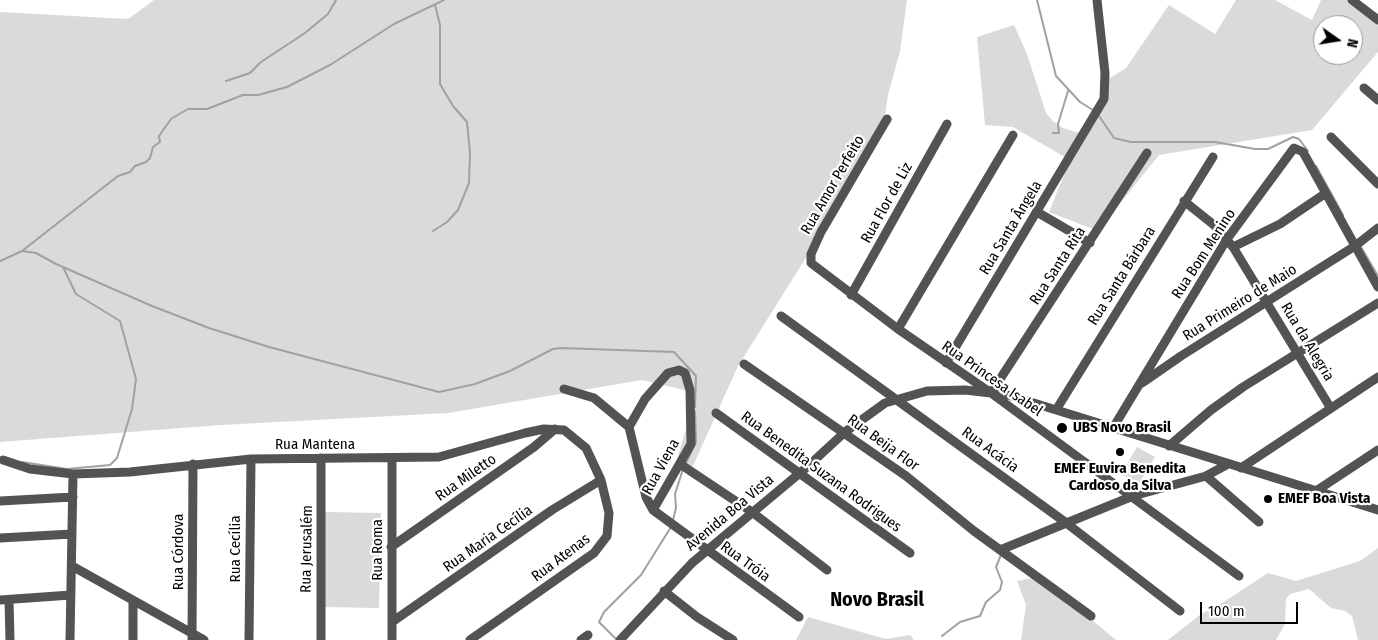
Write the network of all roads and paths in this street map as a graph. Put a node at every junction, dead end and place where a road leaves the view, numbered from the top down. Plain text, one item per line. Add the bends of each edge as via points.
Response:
1 (1097, 0) edge
2 (1352, 0) edge
3 (1378, 20) edge
4 (1364, 88) dead end
5 (1378, 100) edge
6 (888, 119) dead end
7 (947, 124) dead end
8 (1013, 135) dead end
9 (1331, 138) dead end
10 (1147, 153) dead end
11 (1213, 157) dead end
12 (1378, 184) edge
13 (1326, 193) junction
14 (1184, 201) junction
15 (1037, 212) junction
16 (1378, 228) edge
17 (1227, 239) junction
18 (1090, 242) junction
19 (1355, 246) junction
20 (1233, 247) junction
21 (813, 265) joint
22 (1378, 287) edge
23 (852, 295) junction
24 (1267, 302) junction
25 (1378, 303) edge
26 (781, 316) dead end
27 (898, 329) junction
28 (1299, 354) junction
29 (946, 363) junction
30 (744, 364) dead end
31 (1378, 377) edge
32 (1141, 385) junction
33 (564, 389) dead end
34 (991, 393) junction
35 (896, 398) junction
36 (1330, 407) junction
37 (1056, 410) junction
38 (716, 413) dead end
39 (629, 427) junction
40 (1113, 428) junction
41 (555, 429) junction
42 (844, 432) junction
43 (1169, 446) junction
44 (1378, 450) edge
45 (321, 458) junction
46 (251, 459) junction
47 (392, 459) junction
48 (3, 460) dead end
49 (193, 464) junction
50 (680, 464) junction
51 (1228, 464) junction
52 (1241, 468) junction
53 (73, 474) junction
54 (799, 474) junction
55 (1206, 476) junction
56 (601, 480) junction
57 (1316, 491) junction
58 (1133, 496) junction
59 (73, 497) junction
60 (0, 501) edge
61 (653, 510) junction
62 (1378, 510) edge
63 (752, 512) junction
64 (1065, 522) junction
65 (1259, 522) dead end
66 (72, 534) junction
67 (0, 538) edge
68 (391, 547) junction
69 (706, 550) junction
70 (1000, 550) junction
71 (910, 553) dead end
72 (72, 566) junction
73 (827, 570) dead end
74 (1239, 576) dead end
75 (664, 591) junction
76 (71, 595) junction
77 (5, 600) edge
78 (133, 601) junction
79 (1180, 611) dead end
80 (1091, 616) dead end
81 (799, 617) dead end
82 (392, 622) junction
83 (192, 637) edge
84 (10, 640) edge
85 (70, 640) edge
86 (132, 640) edge
87 (204, 640) edge
88 (249, 640) edge
89 (321, 640) edge
90 (392, 640) edge
91 (470, 640) edge
92 (620, 640) edge
93 (733, 640) edge

1 - 15 street, Rua Santa Ângela via 1105,96
2 - 3 street
4 - 5 street
6 - 21 street, Rua Amor Perfeito via 817,240 811,254 810,263
7 - 23 street, Rua Flor de Liz
8 - 27 street
9 - 12 street
10 - 18 street, Rua Santa Rita
11 - 14 street, Rua Santa Bárbara
13 - 17 street, Rua Bom Menino via 1303,152 1294,148
13 - 19 street
13 - 20 street via 1280,224
14 - 17 street, Rua da Alegria
14 - 37 street, Rua Santa Bárbara
15 - 18 street
15 - 29 street, Rua Santa Ângela
16 - 19 street, Rua Primeiro de Maio
17 - 20 street, Rua da Alegria
17 - 32 street, Rua Bom Menino
18 - 34 street, Rua Santa Rita
19 - 22 street
19 - 24 street, Rua Primeiro de Maio
20 - 24 street, Rua da Alegria
21 - 23 street, Rua Princesa Isabel
23 - 27 street, Rua Princesa Isabel
24 - 28 street, Rua da Alegria
24 - 32 street, Rua Primeiro de Maio
25 - 28 street
26 - 35 street, Rua Acácia
27 - 29 street, Rua Princesa Isabel
28 - 36 street, Rua da Alegria
28 - 43 street via 1243,387
29 - 34 street, Rua Princesa Isabel
30 - 42 street, Rua Beija Flor
31 - 36 street
32 - 40 street, Rua Bom Menino
33 - 39 street via 598,400
34 - 35 street via 942,390
34 - 37 street
34 - 58 street, Rua Princesa Isabel
35 - 42 street, Avenida Boa Vista
35 - 64 street, Rua Acácia
36 - 52 street
37 - 40 street
38 - 54 street, Rua Benedita Suzana Rodrigues
39 - 50 street, Rua Viena via 658,382 672,371 683,371 689,385 692,438
39 - 61 street via 646,497
40 - 43 street
41 - 47 street, Rua Mantena via 525,433 449,455
41 - 56 street, Rua Atenas via 569,432 582,443 592,457
41 - 68 street, Rua Miletto
42 - 54 street, Avenida Boa Vista
42 - 70 street, Rua Beija Flor
43 - 51 street
44 - 57 street
45 - 46 street, Rua Mantena
45 - 47 street, Rua Mantena
45 - 89 street, Rua Jerusalém
46 - 49 street, Rua Mantena
46 - 88 street, Rua Cecília
47 - 68 street, Rua Roma
48 - 53 street, Rua Mantena via 30,469
49 - 53 street, Rua Mantena via 130,472
49 - 83 street, Rua Córdova
50 - 61 street, Rua Viena
50 - 63 street
51 - 52 street
51 - 55 street
52 - 57 street
53 - 59 street
54 - 63 street, Avenida Boa Vista
54 - 71 street, Rua Benedita Suzana Rodrigues
55 - 58 street
55 - 65 street
56 - 82 street, Rua Maria Cecília via 552,510
56 - 91 street, Rua Atenas via 610,521 600,548
57 - 62 street
58 - 64 street
58 - 74 street, Rua Princesa Isabel
59 - 60 street
59 - 66 street
61 - 69 street, Rua Tróia
63 - 69 street, Avenida Boa Vista
63 - 73 street
64 - 70 street
64 - 79 street, Rua Acácia
66 - 67 street
66 - 72 street
68 - 82 street, Rua Roma
69 - 75 street, Avenida Boa Vista
69 - 81 street, Rua Tróia
70 - 80 street, Rua Beija Flor
72 - 76 street
72 - 78 street
75 - 92 street, Avenida Boa Vista
75 - 93 street
76 - 77 street
76 - 85 street
77 - 84 street
78 - 83 street
78 - 86 street
82 - 90 street, Rua Roma
83 - 87 street

